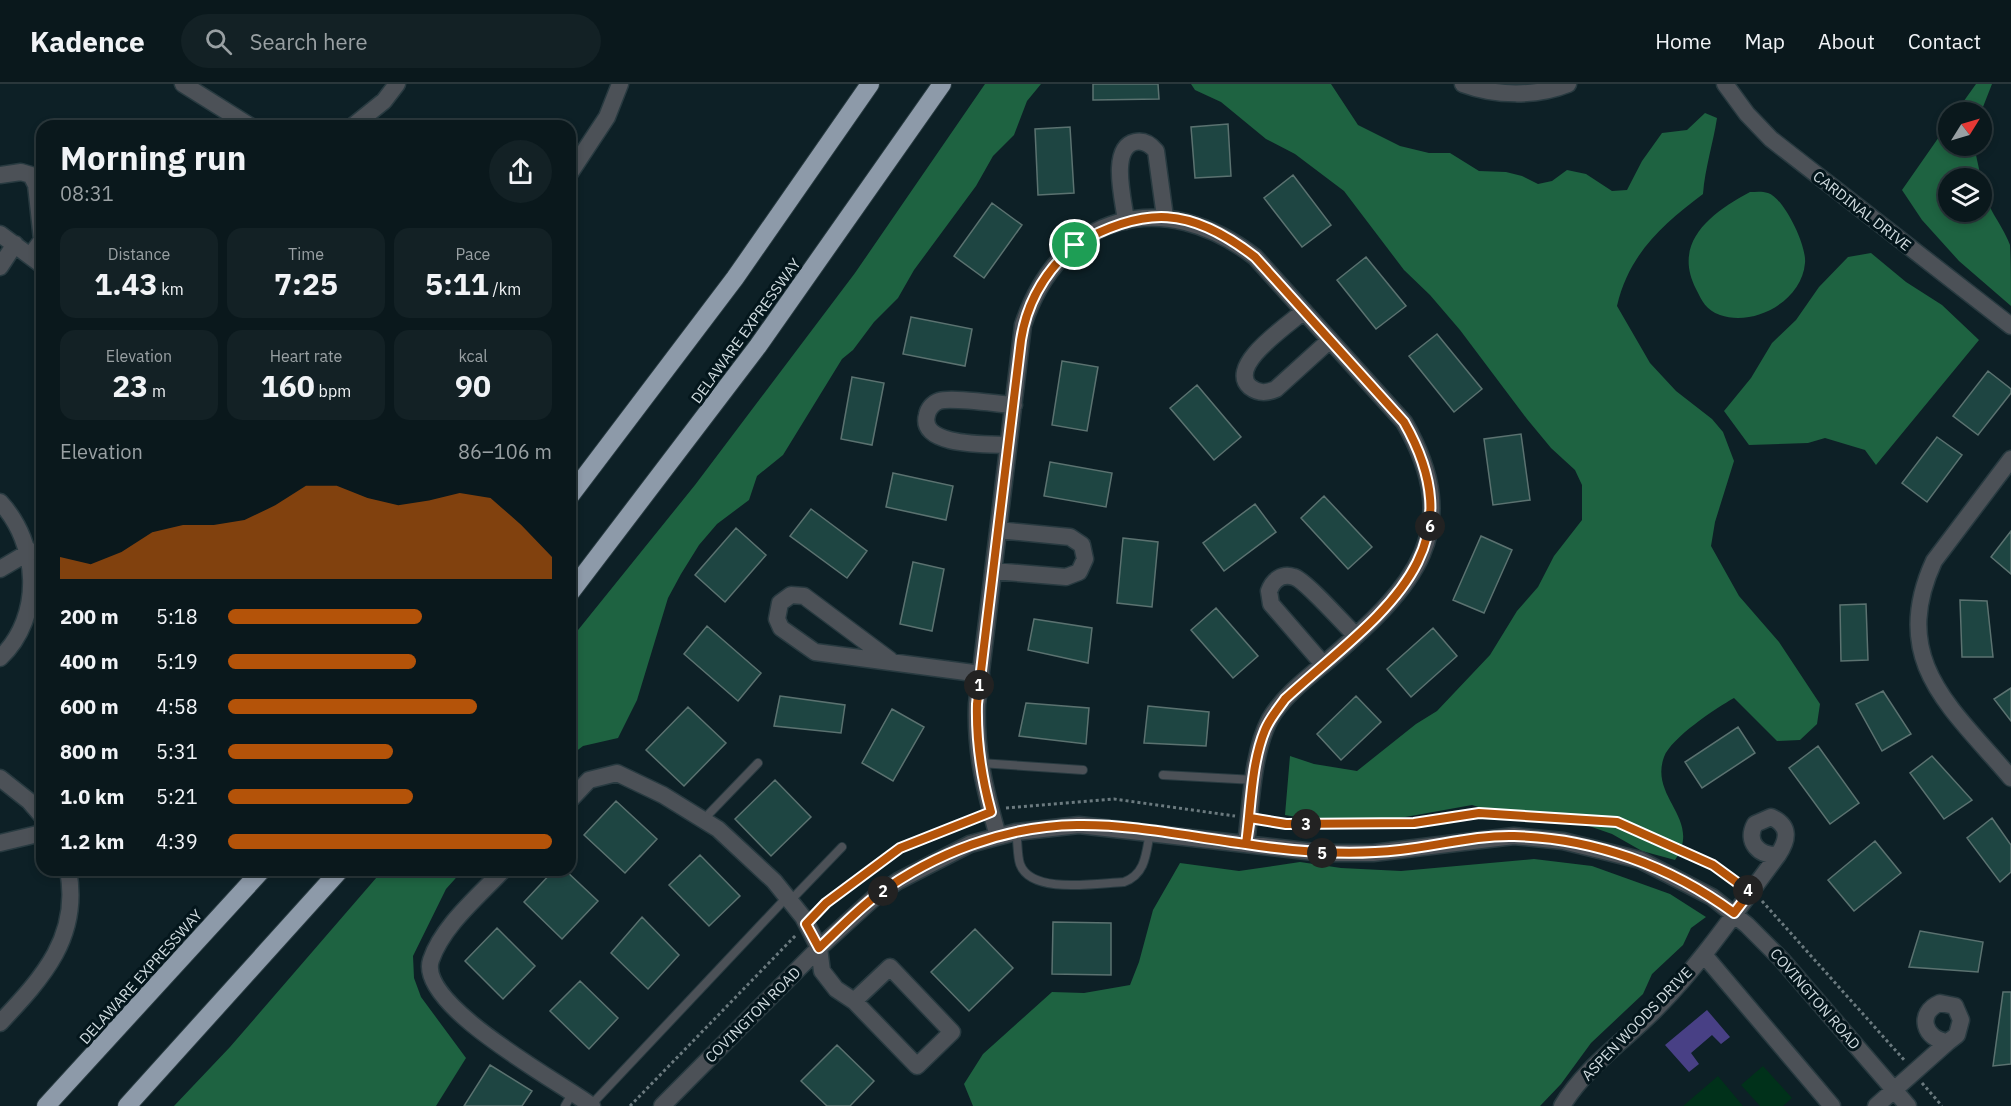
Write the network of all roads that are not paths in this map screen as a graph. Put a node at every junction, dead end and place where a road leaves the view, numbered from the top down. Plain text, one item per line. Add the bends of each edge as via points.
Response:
1 (183, 84) edge
2 (398, 84) edge
3 (620, 84) edge
4 (870, 84) edge
5 (942, 84) edge
6 (1463, 84) edge
7 (1568, 84) edge
8 (1725, 84) edge
9 (240, 120) edge
10 (362, 120) edge
11 (576, 164) edge
12 (0, 175) edge
13 (36, 185) edge
14 (1165, 217) junction
15 (1126, 221) junction
16 (0, 234) edge
17 (15, 244) junction
18 (36, 260) edge
19 (0, 267) edge
20 (1304, 311) junction
21 (2011, 326) edge
22 (1330, 340) junction
23 (1014, 405) junction
24 (1008, 446) junction
25 (2011, 459) edge
26 (576, 488) edge
27 (0, 502) edge
28 (999, 530) junction
29 (36, 552) edge
30 (0, 569) edge
31 (993, 571) junction
32 (576, 585) edge
33 (1356, 636) junction
34 (2, 652) edge
35 (890, 660) junction
36 (1323, 664) junction
37 (981, 674) junction
38 (758, 763) dead end
39 (979, 763) junction
40 (1083, 770) dead end
41 (1163, 775) dead end
42 (0, 778) edge
43 (2011, 778) edge
44 (1255, 780) junction
45 (576, 794) edge
46 (36, 810) edge
47 (703, 820) junction
48 (1016, 832) junction
49 (1150, 832) junction
50 (36, 834) edge
51 (998, 836) junction
52 (0, 843) edge
53 (1246, 844) junction
54 (842, 847) dead end
55 (1778, 855) dead end
56 (68, 876) edge
57 (256, 876) edge
58 (335, 876) edge
59 (498, 876) edge
60 (788, 899) junction
61 (1734, 913) junction
62 (819, 948) junction
63 (1704, 955) junction
64 (854, 1001) junction
65 (0, 1023) edge
66 (1948, 1042) dead end
67 (1893, 1089) junction
68 (569, 1099) edge
69 (45, 1106) edge
70 (127, 1106) edge
71 (591, 1106) edge
72 (662, 1106) edge
73 (1562, 1106) edge
74 (1832, 1106) edge
75 (1876, 1106) edge
76 (1908, 1106) edge

1 - 9 street
2 - 10 street
3 - 11 street via 607,117
4 - 26 highway via 735,278
5 - 32 highway, DELAWARE EXPRESSWAY via 758,346
6 - 7 street via 1513,94
8 - 21 street, CARDINAL DRIVE via 1747,114 1803,165
12 - 13 street via 21,172 31,175
14 - 15 street
14 - 15 street via 1158,155 1151,146 1135,142 1126,147 1119,162
14 - 20 street via 1185,220 1231,239 1255,257
15 - 23 street via 1075,245 1041,282 1023,325
16 - 17 street
17 - 18 street
17 - 19 street
20 - 22 street
20 - 22 street via 1246,363 1247,384 1266,393 1276,389
22 - 33 street via 1404,422 1419,449 1431,490 1430,527 1420,560 1396,598
23 - 24 street
23 - 24 street via 940,400 930,408 926,420 929,430 941,439
24 - 28 street
25 - 43 street via 1934,561 1918,613 1918,636 1928,674 1943,699
27 - 29 street
28 - 31 street
28 - 31 street via 1070,537 1082,545 1085,559 1079,572 1066,577
29 - 30 street
29 - 34 street via 23,623
31 - 37 street
33 - 36 street
33 - 36 street via 1299,579 1285,575 1276,580 1269,591 1271,604
35 - 35 street via 804,596 791,595 780,603 777,619 782,628 815,652
35 - 37 street
36 - 44 street via 1271,717
37 - 39 street via 976,735
38 - 47 lane
39 - 40 lane
39 - 51 street
41 - 44 lane
42 - 46 street
44 - 53 street
45 - 47 street via 589,780 617,773
47 - 60 street via 774,881
48 - 49 street, COVINGTON ROAD via 1079,825
48 - 49 lane via 1020,865 1029,877 1045,884 1124,882 1134,878 1143,867
48 - 51 street, COVINGTON ROAD
49 - 53 street, COVINGTON ROAD
50 - 52 street
51 - 62 street, COVINGTON ROAD via 947,855 898,881
53 - 61 street, COVINGTON ROAD via 1323,853 1372,853 1492,837 1563,841 1653,865
54 - 60 lane
55 - 61 street
56 - 65 street via 70,898 59,948 38,982
57 - 69 highway, DELAWARE EXPRESSWAY
58 - 70 highway
59 - 68 street via 443,937 430,961 432,981 452,1007
60 - 62 street
60 - 71 lane
61 - 63 street, ASPEN WOODS DRIVE
61 - 67 street, COVINGTON ROAD via 1782,960
62 - 64 street via 822,970 836,989
62 - 72 street, COVINGTON ROAD
63 - 73 street, ASPEN WOODS DRIVE via 1658,1007 1592,1068
63 - 74 street
64 - 64 street via 917,1066 952,1032 890,967
66 - 67 street
67 - 75 street
67 - 76 street, COVINGTON ROAD
68 - 71 street

